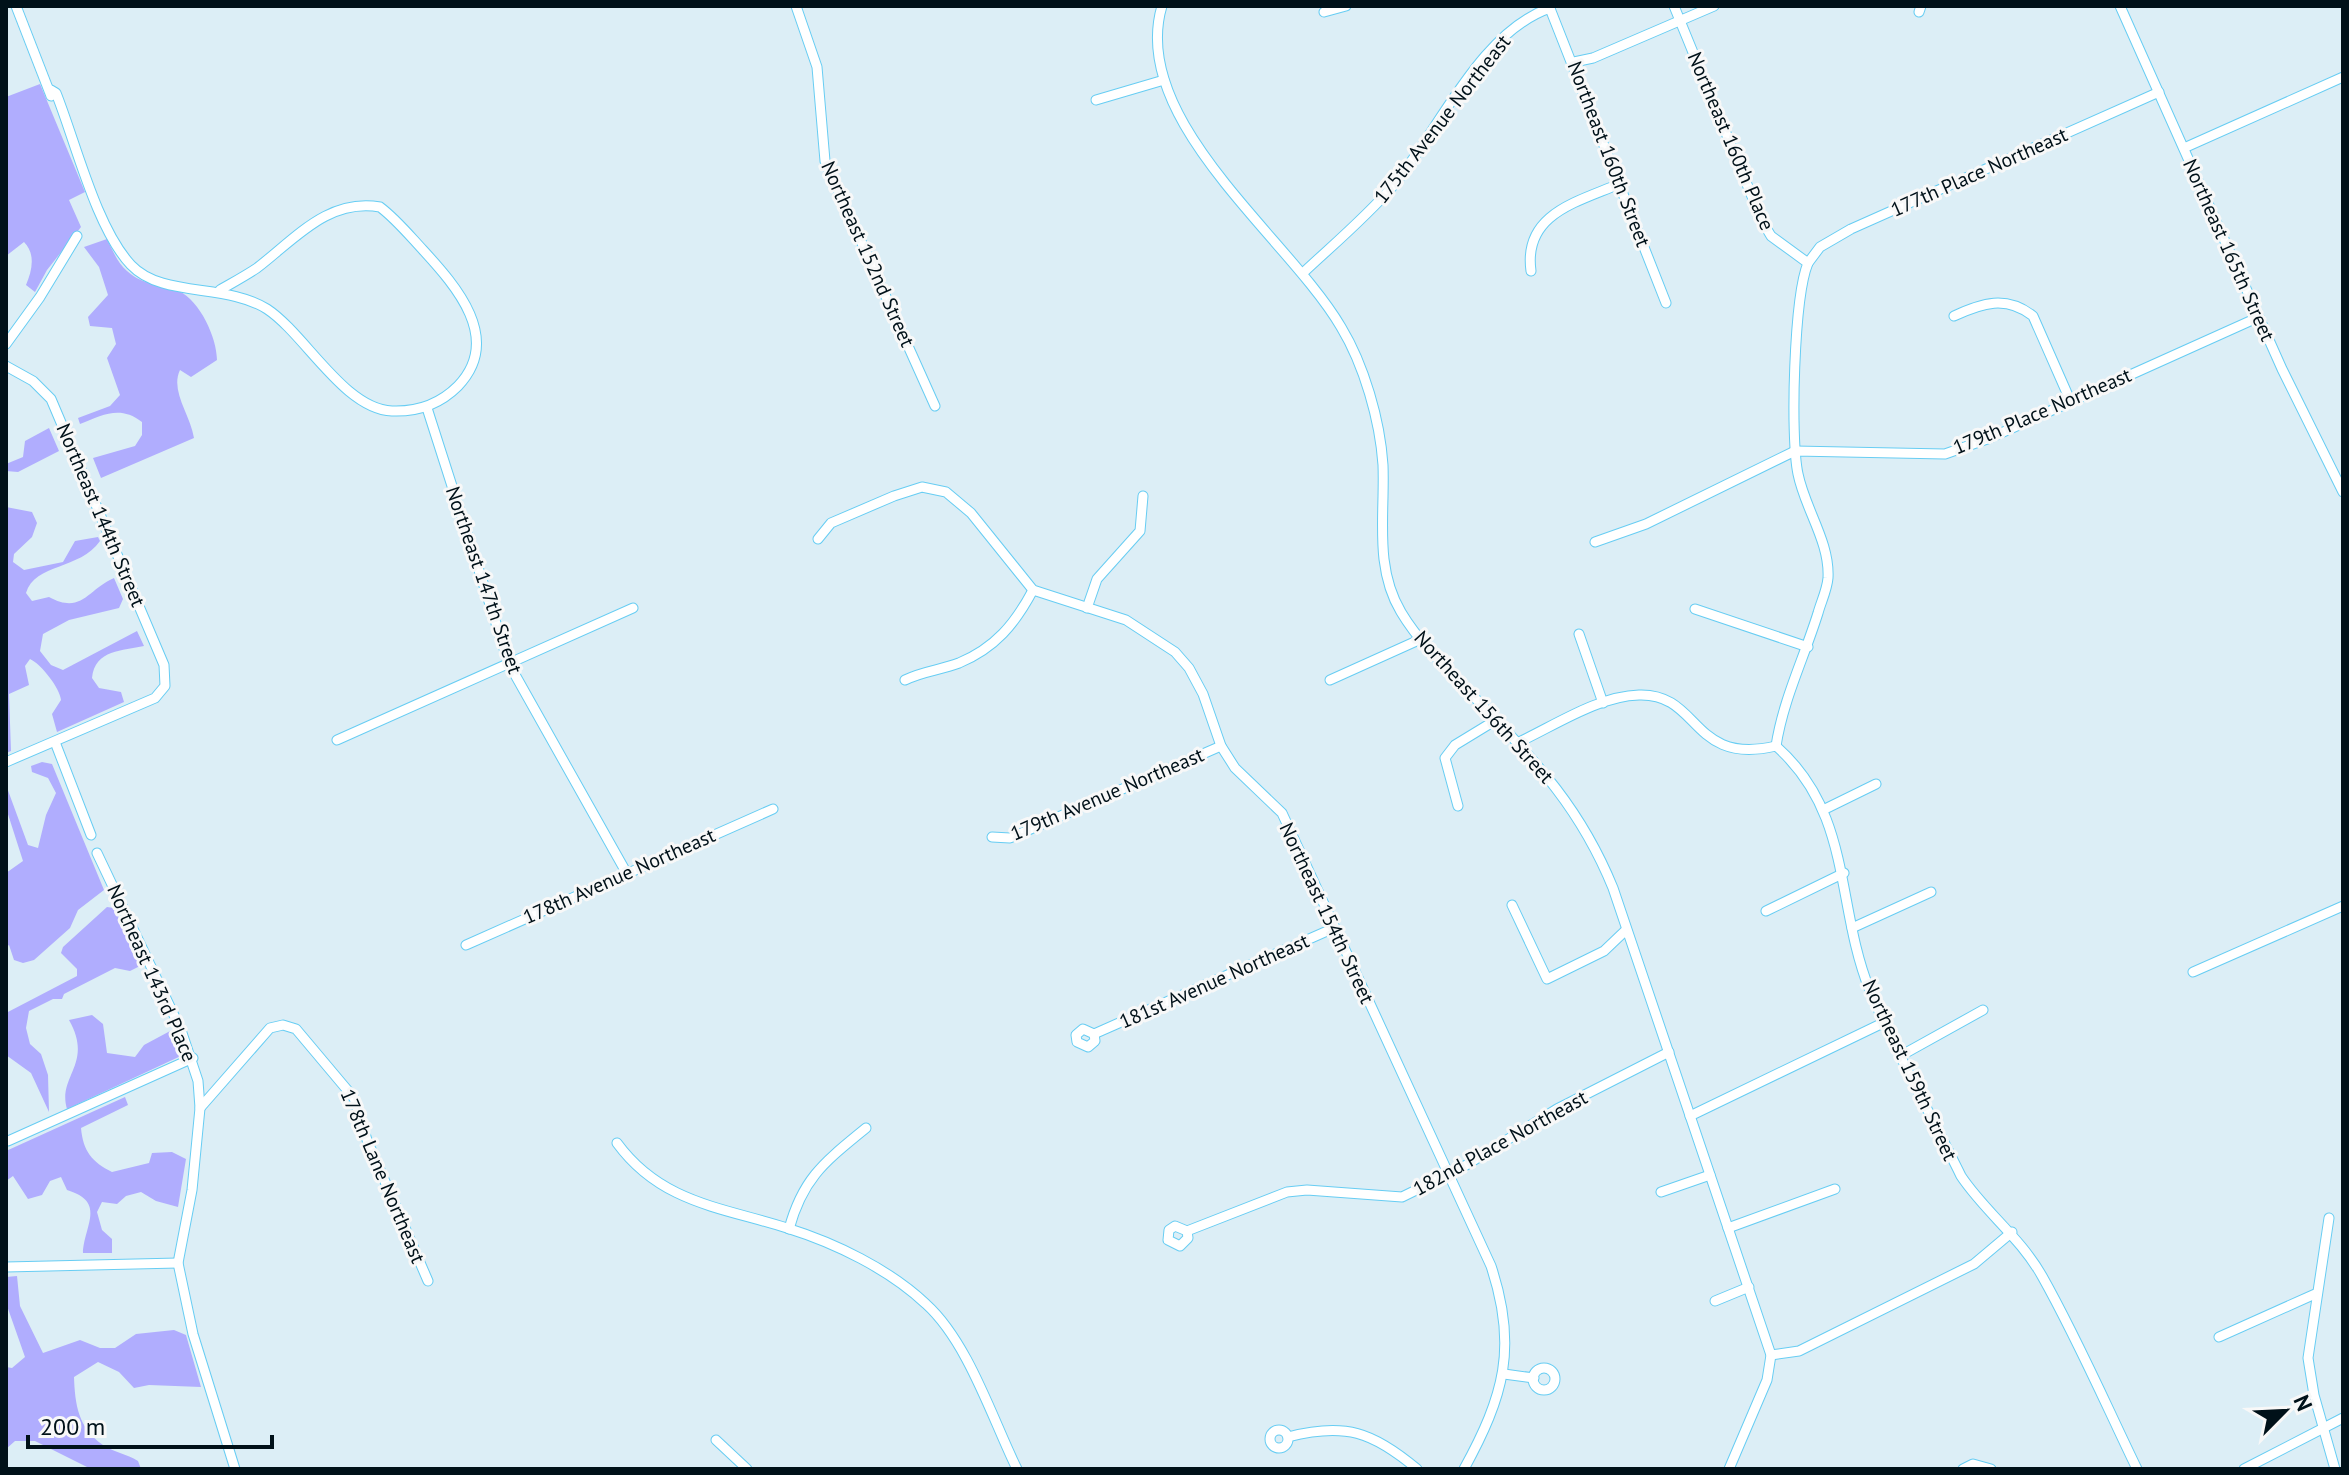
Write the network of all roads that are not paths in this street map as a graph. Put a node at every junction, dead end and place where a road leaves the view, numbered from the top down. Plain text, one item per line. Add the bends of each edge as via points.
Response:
1 (16, 6) edge
2 (796, 6) edge
3 (1162, 6) edge
4 (1346, 6) edge
5 (1674, 6) edge
6 (1714, 6) edge
7 (2120, 6) edge
8 (1550, 7) edge
9 (1324, 12) dead end
10 (1680, 22) junction
11 (1574, 62) junction
12 (2343, 77) edge
13 (1164, 80) junction
14 (2159, 92) junction
15 (1096, 100) dead end
16 (2184, 148) junction
17 (1619, 184) junction
18 (77, 236) dead end
19 (1808, 263) junction
20 (1531, 271) dead end
21 (1304, 272) junction
22 (220, 290) junction
23 (1666, 303) dead end
24 (1954, 316) dead end
25 (2259, 317) junction
26 (6, 344) edge
27 (6, 366) edge
28 (2070, 400) junction
29 (935, 406) dead end
30 (427, 408) junction
31 (1795, 451) junction
32 (2343, 492) edge
33 (1143, 496) dead end
34 (818, 539) dead end
35 (1595, 542) dead end
36 (1033, 590) junction
37 (633, 608) dead end
38 (1087, 608) junction
39 (1695, 609) dead end
40 (1579, 634) dead end
41 (1421, 639) junction
42 (1808, 647) junction
43 (509, 664) junction
44 (905, 680) dead end
45 (1330, 680) dead end
46 (1603, 703) junction
47 (1496, 720) junction
48 (337, 740) dead end
49 (55, 742) junction
50 (1517, 743) junction
51 (1221, 746) junction
52 (1776, 746) junction
53 (6, 762) edge
54 (1876, 784) dead end
55 (1458, 806) dead end
56 (773, 809) dead end
57 (1823, 810) junction
58 (91, 835) dead end
59 (992, 837) dead end
60 (97, 853) dead end
61 (626, 872) junction
62 (1844, 873) junction
63 (1931, 892) dead end
64 (1512, 905) dead end
65 (2343, 906) edge
66 (1766, 911) dead end
67 (1334, 928) junction
68 (1852, 928) junction
69 (1626, 930) junction
70 (466, 945) dead end
71 (2193, 972) dead end
72 (1983, 1010) dead end
73 (1885, 1022) junction
74 (1094, 1034) dead end
75 (1669, 1052) junction
76 (1902, 1055) junction
77 (193, 1058) junction
78 (200, 1108) junction
79 (1690, 1116) junction
80 (866, 1128) dead end
81 (8, 1141) dead end
82 (617, 1143) dead end
83 (1448, 1175) junction
84 (1710, 1175) junction
85 (1835, 1189) dead end
86 (1661, 1192) dead end
87 (2329, 1218) dead end
88 (1728, 1228) junction
89 (789, 1229) junction
90 (1187, 1231) dead end
91 (2012, 1232) junction
92 (178, 1263) junction
93 (6, 1267) edge
94 (428, 1281) dead end
95 (1749, 1287) junction
96 (2315, 1294) junction
97 (1715, 1301) dead end
98 (2219, 1337) dead end
99 (1771, 1360) junction
100 (1504, 1374) junction
101 (1534, 1378) dead end
102 (2343, 1418) edge
103 (2325, 1427) junction
104 (1288, 1437) dead end
105 (716, 1440) dead end
106 (1968, 1467) edge
107 (235, 1469) edge
108 (747, 1469) edge
109 (1017, 1469) edge
110 (1417, 1469) edge
111 (1464, 1469) edge
112 (1729, 1469) edge
113 (1991, 1469) edge
114 (2137, 1469) edge
115 (2244, 1469) edge
116 (2335, 1469) edge

1 - 22 street via 107,225 131,265 146,278 195,290
2 - 29 street, Northeast 152nd Street via 817,67 825,161
3 - 13 street via 1158,36
4 - 9 street
5 - 10 street, Northeast 160th Place
6 - 10 street
7 - 14 street, Northeast 165th Street
8 - 11 street, Northeast 160th Street
8 - 21 street, 175th Avenue Northeast via 1526,17 1501,37 1394,184
10 - 11 street
10 - 19 street, Northeast 160th Place via 1762,221 1771,236
11 - 17 street, Northeast 160th Street
12 - 16 street
13 - 15 street
13 - 21 street, Northeast 156th Street via 1223,184
14 - 16 street, Northeast 165th Street
14 - 19 street, 177th Place Northeast via 1851,229 1820,247
16 - 25 street, Northeast 165th Street
17 - 20 street via 1548,218 1533,239
17 - 23 street, Northeast 160th Street
18 - 26 street
19 - 31 street via 1802,276 1798,330
21 - 41 street, Northeast 156th Street via 1342,328 1370,401 1383,464 1385,572 1393,598
22 - 30 street via 269,310 361,400 390,411
22 - 30 street via 319,218 353,205 380,207 445,274 476,325 472,366 449,395
24 - 28 street via 1998,302 2023,308 2033,316
25 - 28 street, 179th Place Northeast
25 - 32 street, Northeast 165th Street
27 - 49 street, Northeast 144th Street via 51,399 164,665 165,686 155,698
28 - 31 street, 179th Place Northeast via 1945,454
30 - 43 street, Northeast 147th Street
31 - 35 street, 179th Place Northeast via 1646,524
31 - 42 street via 1828,580
33 - 38 street via 1140,531 1097,579
34 - 36 street via 831,523 894,496 922,487 946,492 971,513
36 - 38 street, Northeast 154th Street
36 - 44 street via 1019,617 995,644
37 - 43 street
38 - 51 street, Northeast 154th Street via 1126,620 1175,652 1203,694
39 - 42 street
40 - 46 street
41 - 45 street
41 - 47 street, Northeast 156th Street
42 - 52 street via 1781,714
43 - 48 street
43 - 61 street, Northeast 147th Street
46 - 50 street
46 - 52 street via 1651,696 1678,708 1718,744 1755,751
47 - 50 street, Northeast 156th Street
47 - 55 street via 1455,745 1445,758
49 - 53 street
49 - 58 street
50 - 69 street, Northeast 156th Street via 1584,826
51 - 59 street, 179th Avenue Northeast via 1010,838
51 - 67 street, Northeast 154th Street via 1235,768 1282,813
52 - 57 street, Northeast 159th Street via 1794,763
54 - 57 street
56 - 61 street, 178th Avenue Northeast
57 - 62 street, Northeast 159th Street
60 - 77 street, Northeast 143rd Place
61 - 70 street, 178th Avenue Northeast
62 - 66 street
62 - 68 street, Northeast 159th Street
63 - 68 street
64 - 69 street via 1547,979 1604,951
65 - 71 street
67 - 74 street, 181st Avenue Northeast
67 - 83 street, Northeast 154th Street
68 - 73 street, Northeast 159th Street
69 - 75 street, Northeast 156th Street
72 - 76 street
73 - 76 street, Northeast 159th Street
73 - 79 street
75 - 79 street, Northeast 156th Street
75 - 83 street, 182nd Place Northeast via 1557,1109
76 - 91 street, Northeast 159th Street via 1961,1176 1976,1199
77 - 78 street, Northeast 143rd Place
77 - 81 street
78 - 92 street, Northeast 143rd Place
78 - 94 street, 178th Lane Northeast via 270,1028 296,1029 354,1098
79 - 84 street, Northeast 156th Street
80 - 89 street via 810,1178
82 - 89 street via 668,1192
83 - 90 street, 182nd Place Northeast via 1392,1199 1287,1192
83 - 100 street, Northeast 154th Street via 1502,1299 1507,1326
84 - 86 street
84 - 88 street, Northeast 156th Street
85 - 88 street
87 - 96 street
88 - 95 street, Northeast 156th Street
89 - 109 street via 873,1267 926,1303 957,1343
91 - 99 street via 1974,1264
91 - 114 street, Northeast 159th Street via 2042,1275
92 - 93 street
92 - 107 street, Northeast 143rd Place via 193,1334
95 - 97 street
95 - 99 street, Northeast 156th Street
96 - 98 street
96 - 103 street via 2308,1358
99 - 112 street
100 - 101 street
100 - 111 street, Northeast 154th Street
102 - 103 street
103 - 115 street
103 - 116 street
104 - 110 street via 1327,1428 1350,1430 1394,1450
105 - 108 street
106 - 113 street

